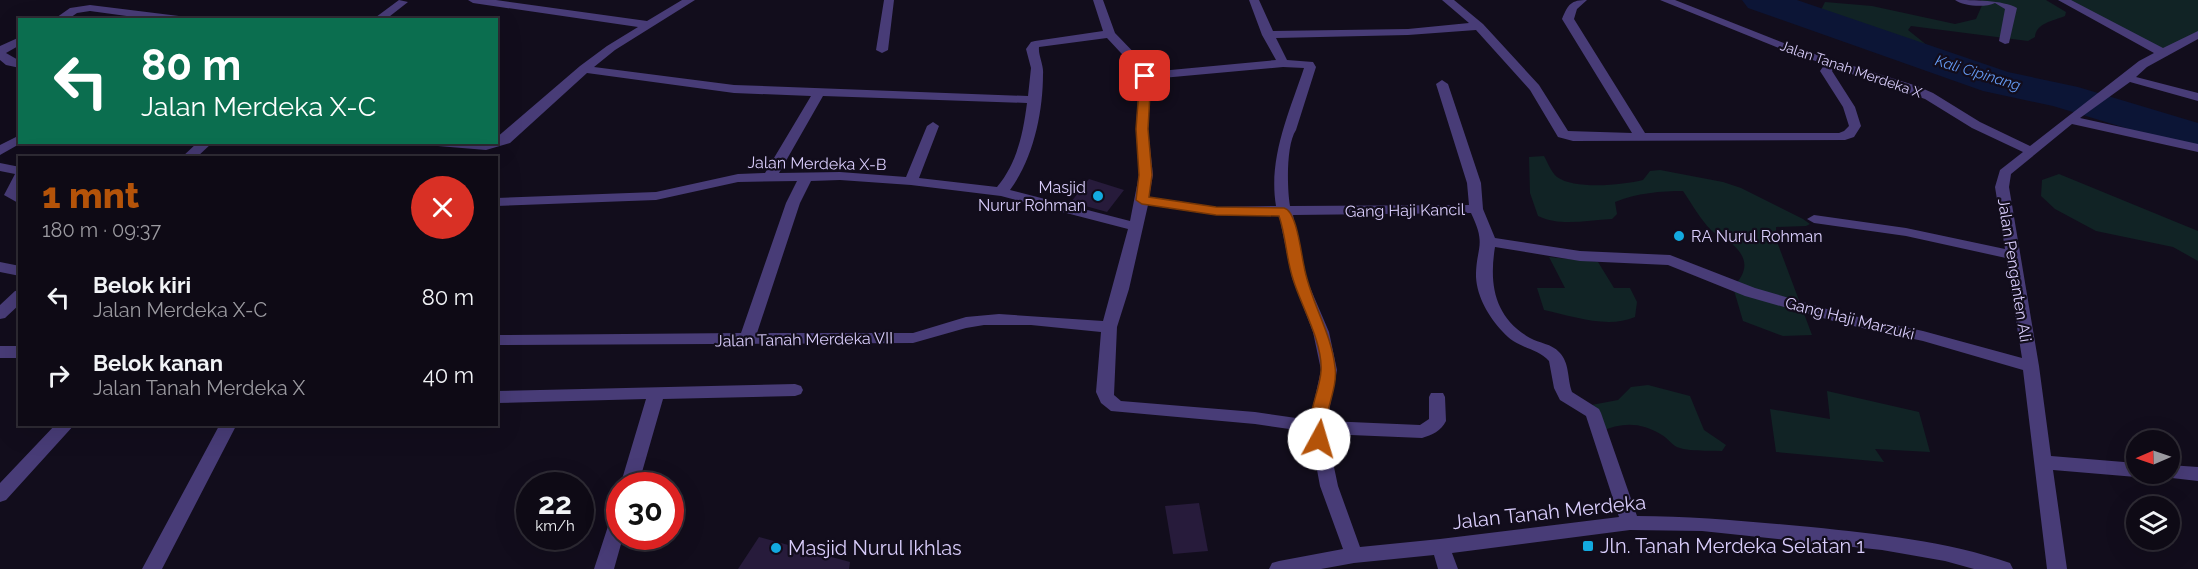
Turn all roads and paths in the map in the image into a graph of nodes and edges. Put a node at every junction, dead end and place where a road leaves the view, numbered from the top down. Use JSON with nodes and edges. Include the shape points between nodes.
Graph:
{"nodes":[{"id":1,"x":391,"y":0,"type":"edge"},
{"id":2,"x":473,"y":0,"type":"edge"},
{"id":3,"x":690,"y":0,"type":"edge"},
{"id":4,"x":889,"y":0,"type":"edge"},
{"id":5,"x":1098,"y":0,"type":"edge"},
{"id":6,"x":1254,"y":0,"type":"edge"},
{"id":7,"x":1448,"y":0,"type":"edge"},
{"id":8,"x":1582,"y":0,"type":"edge"},
{"id":9,"x":1665,"y":0,"type":"edge"},
{"id":10,"x":1960,"y":0,"type":"edge"},
{"id":11,"x":1993,"y":0,"type":"edge"},
{"id":12,"x":1998,"y":0,"type":"edge"},
{"id":13,"x":2063,"y":0,"type":"edge"},
{"id":14,"x":408,"y":1,"type":"edge"},
{"id":15,"x":61,"y":18,"type":"edge"},
{"id":16,"x":171,"y":18,"type":"edge"},
{"id":17,"x":380,"y":18,"type":"edge"},
{"id":18,"x":650,"y":25,"type":"junction"},
{"id":19,"x":1479,"y":26,"type":"junction"},
{"id":20,"x":1110,"y":34,"type":"junction"},
{"id":21,"x":1268,"y":34,"type":"junction"},
{"id":22,"x":2198,"y":34,"type":"edge"},
{"id":23,"x":18,"y":41,"type":"edge"},
{"id":24,"x":2004,"y":41,"type":"dead end"},
{"id":25,"x":882,"y":50,"type":"dead end"},
{"id":26,"x":0,"y":52,"type":"edge"},
{"id":27,"x":2163,"y":53,"type":"junction"},
{"id":28,"x":1283,"y":63,"type":"junction"},
{"id":29,"x":18,"y":64,"type":"edge"},
{"id":30,"x":1831,"y":64,"type":"junction"},
{"id":31,"x":584,"y":69,"type":"junction"},
{"id":32,"x":1145,"y":76,"type":"junction"},
{"id":33,"x":2128,"y":78,"type":"junction"},
{"id":34,"x":1442,"y":84,"type":"dead end"},
{"id":35,"x":820,"y":92,"type":"junction"},
{"id":36,"x":2198,"y":97,"type":"edge"},
{"id":37,"x":1034,"y":100,"type":"junction"},
{"id":38,"x":2076,"y":116,"type":"junction"},
{"id":39,"x":933,"y":126,"type":"dead end"},
{"id":40,"x":1640,"y":136,"type":"junction"},
{"id":41,"x":18,"y":140,"type":"edge"},
{"id":42,"x":498,"y":143,"type":"edge"},
{"id":43,"x":204,"y":144,"type":"edge"},
{"id":44,"x":458,"y":144,"type":"edge"},
{"id":45,"x":497,"y":144,"type":"joint"},
{"id":46,"x":2198,"y":148,"type":"edge"},
{"id":47,"x":0,"y":151,"type":"edge"},
{"id":48,"x":2031,"y":151,"type":"junction"},
{"id":49,"x":190,"y":156,"type":"edge"},
{"id":50,"x":489,"y":156,"type":"edge"},
{"id":51,"x":0,"y":168,"type":"edge"},
{"id":52,"x":18,"y":172,"type":"edge"},
{"id":53,"x":771,"y":177,"type":"junction"},
{"id":54,"x":806,"y":177,"type":"junction"},
{"id":55,"x":18,"y":178,"type":"edge"},
{"id":56,"x":911,"y":181,"type":"junction"},
{"id":57,"x":1001,"y":192,"type":"junction"},
{"id":58,"x":18,"y":200,"type":"edge"},
{"id":59,"x":1142,"y":200,"type":"junction"},
{"id":60,"x":498,"y":202,"type":"edge"},
{"id":61,"x":1476,"y":209,"type":"junction"},
{"id":62,"x":1284,"y":212,"type":"junction"},
{"id":63,"x":1814,"y":219,"type":"dead end"},
{"id":64,"x":1134,"y":226,"type":"junction"},
{"id":65,"x":1489,"y":242,"type":"junction"},
{"id":66,"x":2012,"y":255,"type":"junction"},
{"id":67,"x":0,"y":267,"type":"edge"},
{"id":68,"x":18,"y":271,"type":"edge"},
{"id":69,"x":18,"y":297,"type":"edge"},
{"id":70,"x":0,"y":314,"type":"edge"},
{"id":71,"x":1109,"y":327,"type":"junction"},
{"id":72,"x":498,"y":340,"type":"edge"},
{"id":73,"x":747,"y":340,"type":"junction"},
{"id":74,"x":0,"y":352,"type":"edge"},
{"id":75,"x":18,"y":352,"type":"edge"},
{"id":76,"x":2031,"y":366,"type":"junction"},
{"id":77,"x":795,"y":390,"type":"dead end"},
{"id":78,"x":656,"y":393,"type":"junction"},
{"id":79,"x":498,"y":397,"type":"edge"},
{"id":80,"x":1437,"y":397,"type":"dead end"},
{"id":81,"x":65,"y":426,"type":"edge"},
{"id":82,"x":227,"y":426,"type":"edge"},
{"id":83,"x":1317,"y":427,"type":"junction"},
{"id":84,"x":2043,"y":462,"type":"junction"},
{"id":85,"x":2126,"y":469,"type":"edge"},
{"id":86,"x":633,"y":472,"type":"edge"},
{"id":87,"x":2180,"y":473,"type":"edge"},
{"id":88,"x":2198,"y":474,"type":"edge"},
{"id":89,"x":0,"y":495,"type":"edge"},
{"id":90,"x":1630,"y":523,"type":"junction"},
{"id":91,"x":1440,"y":547,"type":"junction"},
{"id":92,"x":610,"y":550,"type":"edge"},
{"id":93,"x":1354,"y":555,"type":"junction"},
{"id":94,"x":1305,"y":567,"type":"edge"},
{"id":95,"x":152,"y":569,"type":"edge"},
{"id":96,"x":604,"y":569,"type":"edge"},
{"id":97,"x":1279,"y":569,"type":"edge"},
{"id":98,"x":1448,"y":569,"type":"edge"},
{"id":99,"x":2003,"y":569,"type":"edge"},
{"id":100,"x":2056,"y":569,"type":"edge"}],
"edges":[{"from":1,"to":14,"type":"street"},
{"from":2,"to":18,"type":"street"},
{"from":3,"to":18,"type":"street"},
{"from":4,"to":25,"type":"street"},
{"from":5,"to":20,"type":"street"},
{"from":6,"to":21,"type":"street"},
{"from":7,"to":19,"type":"street"},
{"from":8,"to":40,"type":"street","via":[[1572,7],[1569,19]]},
{"from":9,"to":30,"type":"street","name":"Jalan Tanah Merdeka X"},
{"from":10,"to":11,"type":"street"},
{"from":12,"to":24,"type":"street","via":[[2011,8]]},
{"from":13,"to":27,"type":"street"},
{"from":14,"to":17,"type":"street"},
{"from":15,"to":16,"type":"street","via":[[74,10],[90,8]]},
{"from":18,"to":31,"type":"street"},
{"from":19,"to":21,"type":"street","via":[[1408,32]]},
{"from":19,"to":40,"type":"street","via":[[1535,88],[1563,134]]},
{"from":20,"to":32,"type":"street"},
{"from":20,"to":37,"type":"street","via":[[1035,44],[1032,49],[1039,76]]},
{"from":21,"to":28,"type":"street"},
{"from":22,"to":27,"type":"street","name":"Jalan Penganten Ali"},
{"from":23,"to":26,"type":"street"},
{"from":26,"to":29,"type":"street"},
{"from":27,"to":33,"type":"street","name":"Jalan Penganten Ali"},
{"from":28,"to":32,"type":"street"},
{"from":28,"to":62,"type":"street","via":[[1309,65],[1286,136],[1282,167]]},
{"from":30,"to":40,"type":"street","via":[[1827,71],[1854,116],[1855,126],[1849,134],[1821,139]]},
{"from":30,"to":48,"type":"street","name":"Jalan Tanah Merdeka X","via":[[1913,89]]},
{"from":31,"to":35,"type":"street","via":[[734,88]]},
{"from":31,"to":42,"type":"street"},
{"from":32,"to":59,"type":"street","via":[[1142,129],[1146,175]]},
{"from":33,"to":36,"type":"street"},
{"from":33,"to":38,"type":"street","name":"Jalan Penganten Ali"},
{"from":34,"to":61,"type":"street","via":[[1474,183]]},
{"from":35,"to":37,"type":"street"},
{"from":35,"to":53,"type":"street"},
{"from":37,"to":57,"type":"street","via":[[1023,155]]},
{"from":38,"to":46,"type":"street"},
{"from":38,"to":48,"type":"street","name":"Jalan Penganten Ali"},
{"from":39,"to":56,"type":"street"},
{"from":41,"to":47,"type":"street"},
{"from":43,"to":49,"type":"street"},
{"from":44,"to":45,"type":"street"},
{"from":45,"to":50,"type":"street"},
{"from":48,"to":66,"type":"street","name":"Jalan Penganten Ali","via":[[2006,173],[2002,187]]},
{"from":51,"to":52,"type":"street"},
{"from":53,"to":54,"type":"street","name":"Jalan Merdeka X-B"},
{"from":53,"to":60,"type":"street","name":"Jalan Merdeka X-B","via":[[722,180],[656,196]]},
{"from":54,"to":56,"type":"street","name":"Jalan Merdeka X-B"},
{"from":54,"to":73,"type":"street","via":[[793,203]]},
{"from":55,"to":58,"type":"street","via":[[11,195]]},
{"from":56,"to":57,"type":"street","name":"Jalan Merdeka X-B"},
{"from":57,"to":64,"type":"street","name":"Jalan Merdeka X-B"},
{"from":59,"to":62,"type":"street","name":"Gang Haji Kancil","via":[[1216,211]]},
{"from":59,"to":64,"type":"street"},
{"from":61,"to":62,"type":"street","name":"Gang Haji Kancil"},
{"from":61,"to":65,"type":"street","name":"Gang Haji Kancil"},
{"from":62,"to":83,"type":"street","via":[[1299,278],[1321,333],[1329,370]]},
{"from":63,"to":66,"type":"street","via":[[1882,228]]},
{"from":64,"to":71,"type":"street"},
{"from":65,"to":76,"type":"street","name":"Gang Haji Marzuki","via":[[1580,256],[1670,260],[1760,295]]},
{"from":65,"to":90,"type":"street","via":[[1484,260],[1487,294],[1501,320],[1517,337],[1556,359],[1569,399],[1593,413]]},
{"from":66,"to":76,"type":"street","name":"Jalan Penganten Ali"},
{"from":67,"to":68,"type":"street"},
{"from":69,"to":70,"type":"street"},
{"from":71,"to":73,"type":"street","name":"Jalan Tanah Merdeka VII","via":[[984,320],[956,324],[913,338]]},
{"from":71,"to":83,"type":"street","via":[[1104,392],[1117,407]]},
{"from":72,"to":73,"type":"street","name":"Jalan Tanah Merdeka VII"},
{"from":74,"to":75,"type":"street"},
{"from":76,"to":84,"type":"street","name":"Jalan Penganten Ali"},
{"from":77,"to":78,"type":"street"},
{"from":78,"to":79,"type":"street"},
{"from":78,"to":86,"type":"street"},
{"from":80,"to":83,"type":"street","via":[[1438,421],[1422,432]]},
{"from":81,"to":89,"type":"street"},
{"from":82,"to":95,"type":"street"},
{"from":83,"to":93,"type":"street","via":[[1329,486]]},
{"from":84,"to":85,"type":"street"},
{"from":84,"to":100,"type":"street","name":"Jalan Penganten Ali"},
{"from":87,"to":88,"type":"street"},
{"from":90,"to":91,"type":"street","name":"Jalan Tanah Merdeka"},
{"from":90,"to":99,"type":"street","name":"Jalan Tanah Merdeka","via":[[1702,524],[1881,542],[1945,553]]},
{"from":91,"to":93,"type":"street","name":"Jalan Tanah Merdeka"},
{"from":91,"to":98,"type":"street"},
{"from":92,"to":96,"type":"street"},
{"from":93,"to":94,"type":"street","name":"Jalan Tanah Merdeka"},
{"from":94,"to":97,"type":"street","name":"Jalan Tanah Merdeka"}]}
